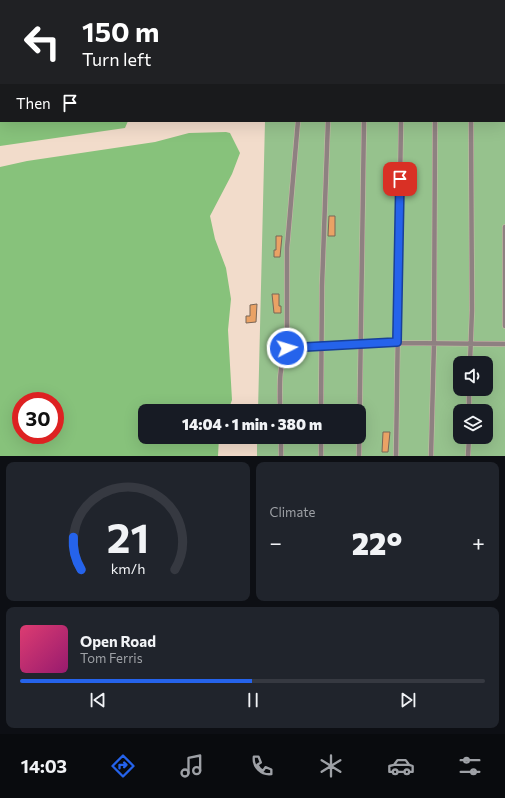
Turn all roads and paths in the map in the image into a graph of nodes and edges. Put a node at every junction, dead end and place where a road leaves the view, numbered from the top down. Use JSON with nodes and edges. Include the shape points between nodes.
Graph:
{"nodes":[{"id":1,"x":298,"y":122,"type":"edge"},
{"id":2,"x":328,"y":122,"type":"edge"},
{"id":3,"x":364,"y":122,"type":"edge"},
{"id":4,"x":401,"y":122,"type":"edge"},
{"id":5,"x":436,"y":122,"type":"edge"},
{"id":6,"x":472,"y":122,"type":"edge"},
{"id":7,"x":505,"y":227,"type":"edge"},
{"id":8,"x":505,"y":326,"type":"edge"},
{"id":9,"x":397,"y":342,"type":"junction"},
{"id":10,"x":434,"y":343,"type":"junction"},
{"id":11,"x":470,"y":343,"type":"junction"},
{"id":12,"x":361,"y":344,"type":"junction"},
{"id":13,"x":505,"y":344,"type":"edge"},
{"id":14,"x":322,"y":345,"type":"junction"},
{"id":15,"x":287,"y":348,"type":"junction"},
{"id":16,"x":470,"y":356,"type":"edge"},
{"id":17,"x":280,"y":404,"type":"edge"},
{"id":18,"x":321,"y":404,"type":"edge"},
{"id":19,"x":281,"y":444,"type":"edge"},
{"id":20,"x":321,"y":444,"type":"edge"},
{"id":21,"x":469,"y":444,"type":"edge"},
{"id":22,"x":281,"y":456,"type":"edge"},
{"id":23,"x":321,"y":456,"type":"edge"},
{"id":24,"x":359,"y":456,"type":"edge"},
{"id":25,"x":396,"y":456,"type":"edge"},
{"id":26,"x":431,"y":456,"type":"edge"},
{"id":27,"x":468,"y":456,"type":"edge"}],
"edges":[{"from":1,"to":15,"type":"street","via":[[287,248]]},
{"from":2,"to":14,"type":"street"},
{"from":3,"to":12,"type":"street"},
{"from":4,"to":9,"type":"street"},
{"from":5,"to":10,"type":"street"},
{"from":6,"to":11,"type":"street"},
{"from":7,"to":8,"type":"street"},
{"from":9,"to":10,"type":"street"},
{"from":9,"to":12,"type":"street"},
{"from":9,"to":25,"type":"street"},
{"from":10,"to":11,"type":"street"},
{"from":10,"to":26,"type":"street"},
{"from":11,"to":13,"type":"street"},
{"from":11,"to":16,"type":"street"},
{"from":12,"to":14,"type":"street"},
{"from":12,"to":24,"type":"street"},
{"from":14,"to":15,"type":"street"},
{"from":14,"to":18,"type":"street"},
{"from":15,"to":17,"type":"street","via":[[281,360]]},
{"from":19,"to":22,"type":"street"},
{"from":20,"to":23,"type":"street"},
{"from":21,"to":27,"type":"street"}]}
